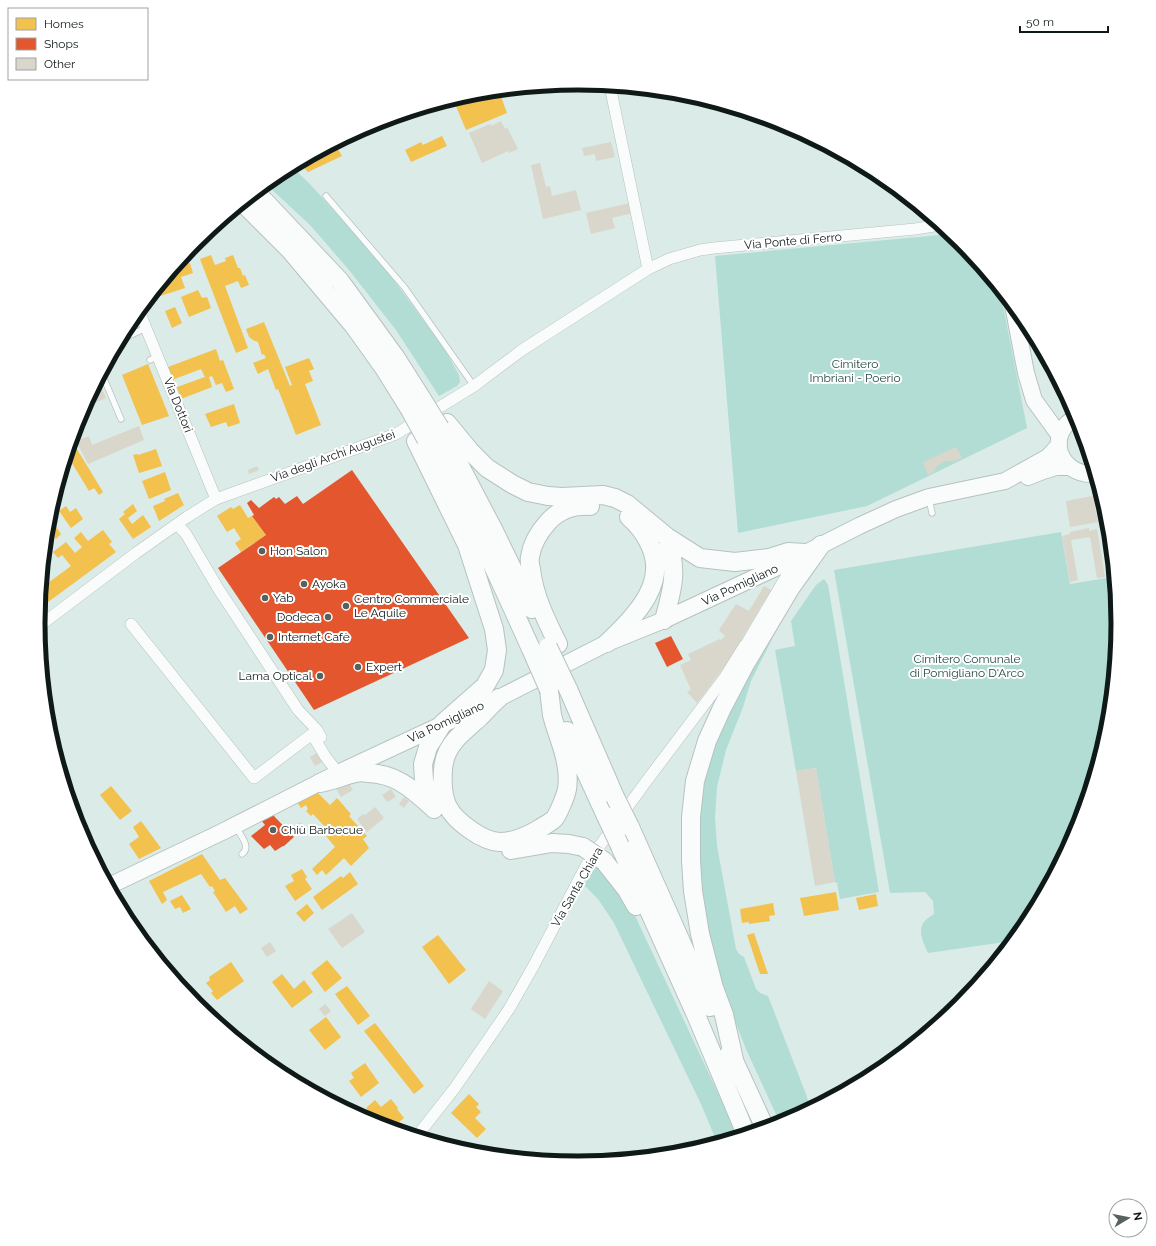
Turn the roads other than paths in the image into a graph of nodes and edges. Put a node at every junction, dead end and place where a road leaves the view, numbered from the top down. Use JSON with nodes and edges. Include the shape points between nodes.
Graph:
{"nodes":[{"id":1,"x":611,"y":91,"type":"edge"},
{"id":2,"x":260,"y":196,"type":"edge"},
{"id":3,"x":326,"y":196,"type":"dead end"},
{"id":4,"x":246,"y":206,"type":"edge"},
{"id":5,"x":933,"y":226,"type":"edge"},
{"id":6,"x":648,"y":269,"type":"junction"},
{"id":7,"x":142,"y":318,"type":"edge"},
{"id":8,"x":1016,"y":320,"type":"edge"},
{"id":9,"x":146,"y":328,"type":"junction"},
{"id":10,"x":129,"y":336,"type":"edge"},
{"id":11,"x":104,"y":379,"type":"edge"},
{"id":12,"x":474,"y":386,"type":"junction"},
{"id":13,"x":1030,"y":388,"type":"junction"},
{"id":14,"x":415,"y":404,"type":"junction"},
{"id":15,"x":1069,"y":416,"type":"edge"},
{"id":16,"x":121,"y":419,"type":"dead end"},
{"id":17,"x":1071,"y":421,"type":"edge"},
{"id":18,"x":432,"y":433,"type":"junction"},
{"id":19,"x":1060,"y":440,"type":"junction"},
{"id":20,"x":1069,"y":467,"type":"junction"},
{"id":21,"x":1090,"y":476,"type":"edge"},
{"id":22,"x":1005,"y":481,"type":"junction"},
{"id":23,"x":929,"y":497,"type":"junction"},
{"id":24,"x":216,"y":499,"type":"junction"},
{"id":25,"x":932,"y":513,"type":"dead end"},
{"id":26,"x":177,"y":524,"type":"junction"},
{"id":27,"x":667,"y":537,"type":"junction"},
{"id":28,"x":822,"y":545,"type":"junction"},
{"id":29,"x":805,"y":553,"type":"junction"},
{"id":30,"x":786,"y":563,"type":"junction"},
{"id":31,"x":204,"y":573,"type":"dead end"},
{"id":32,"x":664,"y":620,"type":"junction"},
{"id":33,"x":45,"y":622,"type":"edge"},
{"id":34,"x":131,"y":624,"type":"dead end"},
{"id":35,"x":765,"y":631,"type":"junction"},
{"id":36,"x":607,"y":643,"type":"junction"},
{"id":37,"x":745,"y":645,"type":"junction"},
{"id":38,"x":546,"y":647,"type":"junction"},
{"id":39,"x":549,"y":690,"type":"junction"},
{"id":40,"x":499,"y":698,"type":"junction"},
{"id":41,"x":443,"y":723,"type":"junction"},
{"id":42,"x":338,"y":773,"type":"junction"},
{"id":43,"x":320,"y":783,"type":"junction"},
{"id":44,"x":434,"y":809,"type":"junction"},
{"id":45,"x":235,"y":826,"type":"junction"},
{"id":46,"x":242,"y":854,"type":"dead end"},
{"id":47,"x":113,"y":884,"type":"edge"},
{"id":48,"x":696,"y":1015,"type":"junction"},
{"id":49,"x":735,"y":1064,"type":"junction"},
{"id":50,"x":763,"y":1123,"type":"edge"},
{"id":51,"x":744,"y":1129,"type":"edge"},
{"id":52,"x":420,"y":1132,"type":"edge"}],
"edges":[{"from":1,"to":6,"type":"street"},
{"from":2,"to":14,"type":"highway","via":[[350,293],[396,358]]},
{"from":3,"to":12,"type":"lane","via":[[405,288]]},
{"from":4,"to":14,"type":"highway","via":[[290,250]]},
{"from":5,"to":6,"type":"street","name":"Via Ponte di Ferro","via":[[700,250],[669,259]]},
{"from":6,"to":12,"type":"street","name":"Via degli Archi Augustei","via":[[522,350]]},
{"from":7,"to":9,"type":"street","name":"Via Dottori"},
{"from":8,"to":13,"type":"main road"},
{"from":9,"to":10,"type":"lane"},
{"from":9,"to":24,"type":"street","name":"Via Dottori","via":[[154,358]]},
{"from":11,"to":16,"type":"lane"},
{"from":12,"to":24,"type":"street","name":"Via degli Archi Augustei","via":[[396,434]]},
{"from":13,"to":15,"type":"main road","via":[[1050,410]]},
{"from":13,"to":19,"type":"main road","via":[[1034,400]]},
{"from":14,"to":18,"type":"highway","bridge":true},
{"from":14,"to":18,"type":"highway"},
{"from":17,"to":19,"type":"main road","via":[[1063,429]]},
{"from":18,"to":27,"type":"highway","via":[[470,451],[487,468],[528,492],[562,497],[603,495],[615,498],[627,504]]},
{"from":18,"to":38,"type":"highway","via":[[493,529]]},
{"from":18,"to":41,"type":"highway","via":[[494,629],[497,650],[494,670],[485,686]]},
{"from":19,"to":20,"type":"main road","via":[[1060,453]]},
{"from":19,"to":22,"type":"main road","via":[[1048,457]]},
{"from":20,"to":21,"type":"main road"},
{"from":20,"to":22,"type":"main road","name":"Via Pomigliano","via":[[1056,467],[1031,476]]},
{"from":22,"to":23,"type":"main road","name":"Via Pomigliano"},
{"from":23,"to":25,"type":"lane"},
{"from":23,"to":28,"type":"main road","name":"Via Pomigliano","via":[[896,509]]},
{"from":24,"to":26,"type":"street","name":"Via degli Archi Augustei"},
{"from":26,"to":31,"type":"street","via":[[181,538]]},
{"from":26,"to":33,"type":"street","name":"Via degli Archi Augustei"},
{"from":26,"to":42,"type":"street","via":[[186,534],[219,590],[298,710],[317,730],[332,755]]},
{"from":27,"to":29,"type":"highway","via":[[700,558],[735,562],[769,558],[788,552]]},
{"from":27,"to":32,"type":"highway","via":[[674,570],[673,586]]},
{"from":28,"to":29,"type":"main road","name":"Via Pomigliano"},
{"from":28,"to":35,"type":"highway","via":[[791,587]]},
{"from":29,"to":30,"type":"main road","name":"Via Pomigliano"},
{"from":30,"to":32,"type":"main road","name":"Via Pomigliano"},
{"from":30,"to":37,"type":"street","via":[[788,569],[784,580]]},
{"from":32,"to":36,"type":"main road","name":"Via Pomigliano"},
{"from":34,"to":42,"type":"street","via":[[254,778],[312,734]]},
{"from":35,"to":37,"type":"street","name":"Via Santa Chiara"},
{"from":35,"to":49,"type":"highway","via":[[736,680],[707,741],[695,781],[691,817],[693,891],[700,934],[724,1015]]},
{"from":36,"to":38,"type":"highway","via":[[635,615],[653,585],[655,554],[640,527],[619,510],[577,506],[554,516],[540,531],[529,558],[535,593],[544,616]]},
{"from":36,"to":40,"type":"main road","name":"Via Pomigliano"},
{"from":37,"to":52,"type":"street","name":"Via Santa Chiara","via":[[725,677],[588,862],[509,1009],[454,1089]]},
{"from":38,"to":39,"type":"highway","bridge":true},
{"from":38,"to":49,"type":"highway","bridge":true,"via":[[596,733],[605,773]]},
{"from":39,"to":40,"type":"highway","via":[[552,714],[564,753],[567,789],[554,819],[528,835],[513,841],[497,842],[483,838],[467,827],[448,806],[443,789],[443,766],[447,753],[457,739]]},
{"from":39,"to":48,"type":"highway","bridge":true},
{"from":40,"to":41,"type":"main road","name":"Via Pomigliano"},
{"from":41,"to":42,"type":"main road","name":"Via Pomigliano"},
{"from":41,"to":44,"type":"highway","via":[[428,747],[423,764],[424,782]]},
{"from":42,"to":43,"type":"main road","name":"Via Pomigliano"},
{"from":43,"to":44,"type":"highway","via":[[331,782],[357,772],[388,775],[404,783]]},
{"from":43,"to":45,"type":"main road","name":"Via Pomigliano"},
{"from":44,"to":48,"type":"highway","bridge":true,"via":[[458,833],[472,842],[503,852],[552,843],[569,844],[583,847],[604,861],[627,890],[673,983]]},
{"from":45,"to":46,"type":"lane","via":[[246,844],[245,852]]},
{"from":45,"to":47,"type":"main road","name":"Via Pomigliano"},
{"from":48,"to":51,"type":"highway"},
{"from":49,"to":50,"type":"highway"}]}
